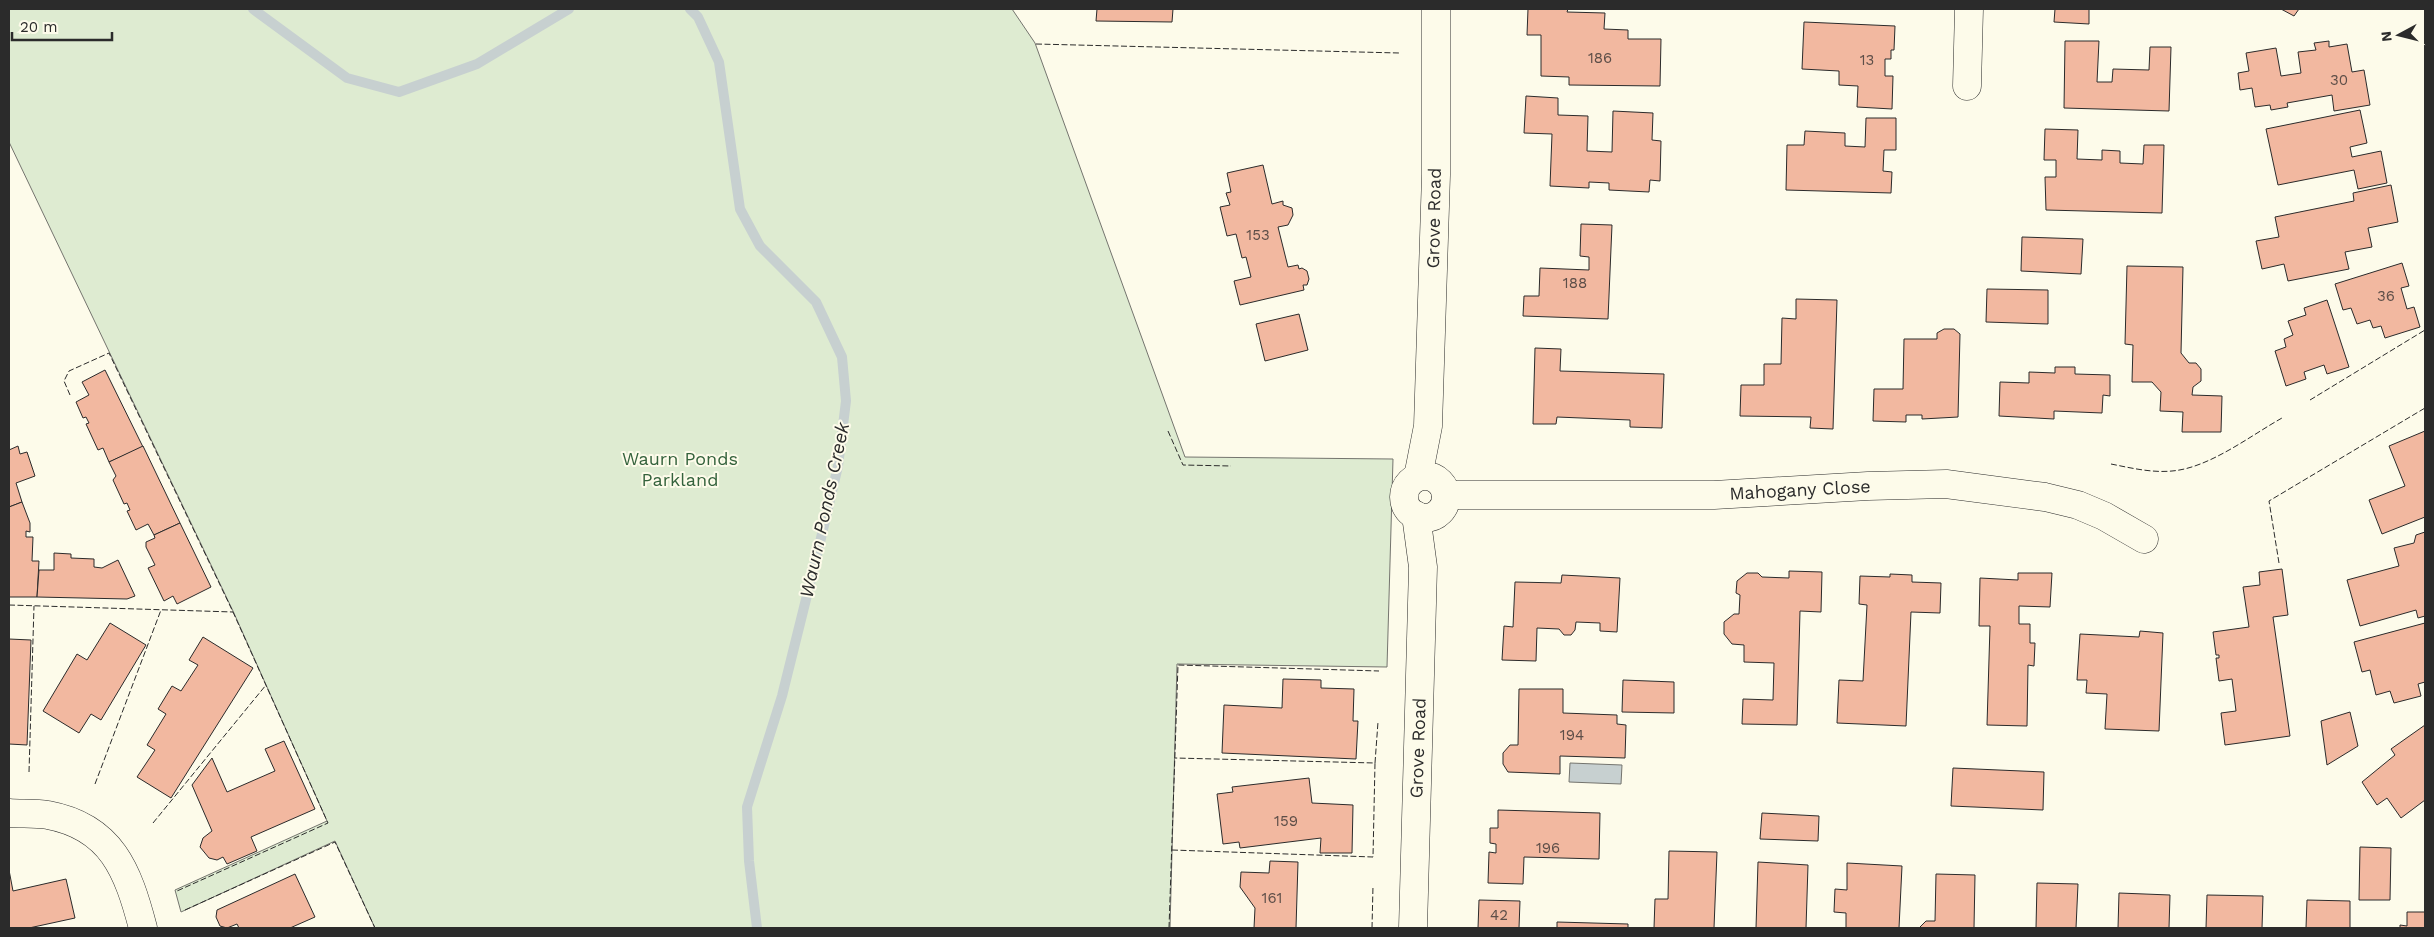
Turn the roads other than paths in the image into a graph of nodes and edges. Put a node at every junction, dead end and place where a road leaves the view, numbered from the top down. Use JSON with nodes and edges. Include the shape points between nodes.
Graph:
{"nodes":[{"id":1,"x":1436,"y":9,"type":"edge"},
{"id":2,"x":1969,"y":9,"type":"edge"},
{"id":3,"x":1967,"y":86,"type":"dead end"},
{"id":4,"x":1430,"y":497,"type":"junction"},
{"id":5,"x":2144,"y":539,"type":"dead end"},
{"id":6,"x":9,"y":813,"type":"edge"},
{"id":7,"x":143,"y":928,"type":"edge"},
{"id":8,"x":1413,"y":928,"type":"edge"}],
"edges":[{"from":1,"to":4,"type":"street","name":"Grove Road","via":[[1436,175],[1428,426]]},
{"from":2,"to":3,"type":"street"},
{"from":4,"to":5,"type":"street","name":"Mahogany Close","via":[[1714,495],[1946,484],[2045,497],[2078,505]]},
{"from":4,"to":8,"type":"street","name":"Grove Road","via":[[1423,567]]},
{"from":6,"to":7,"type":"street","via":[[47,815],[81,825],[105,842],[122,866]]}]}
